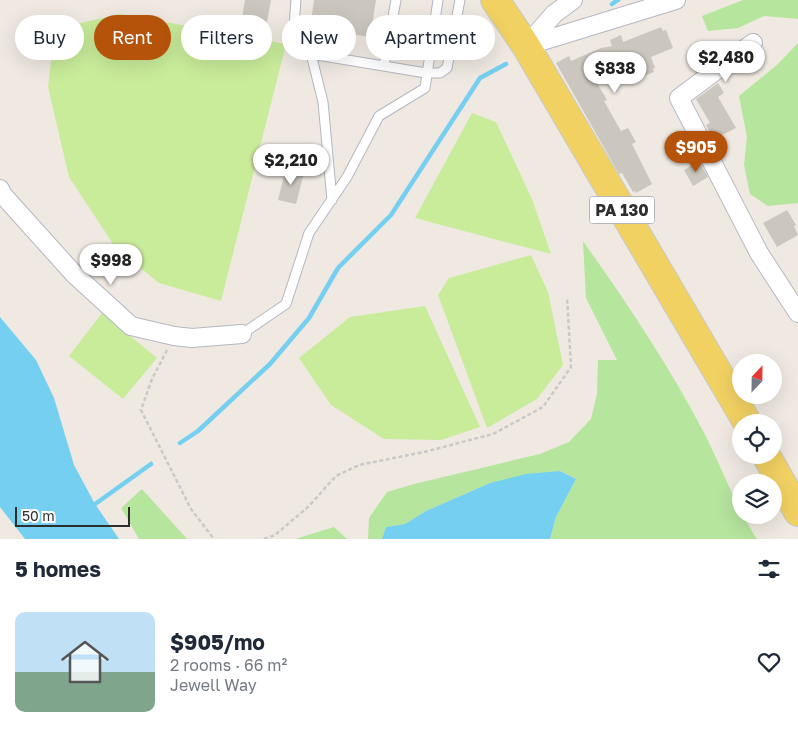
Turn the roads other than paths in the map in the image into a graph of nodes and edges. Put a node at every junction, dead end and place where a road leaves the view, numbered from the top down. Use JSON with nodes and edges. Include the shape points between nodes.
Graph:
{"nodes":[{"id":1,"x":296,"y":0,"type":"edge"},
{"id":2,"x":396,"y":0,"type":"edge"},
{"id":3,"x":438,"y":0,"type":"edge"},
{"id":4,"x":460,"y":0,"type":"edge"},
{"id":5,"x":495,"y":0,"type":"edge"},
{"id":6,"x":573,"y":0,"type":"edge"},
{"id":7,"x":676,"y":0,"type":"edge"},
{"id":8,"x":295,"y":15,"type":"edge"},
{"id":9,"x":753,"y":43,"type":"dead end"},
{"id":10,"x":526,"y":46,"type":"junction"},
{"id":11,"x":312,"y":60,"type":"edge"},
{"id":12,"x":348,"y":60,"type":"edge"},
{"id":13,"x":384,"y":66,"type":"junction"},
{"id":14,"x":426,"y":73,"type":"junction"},
{"id":15,"x":0,"y":189,"type":"edge"},
{"id":16,"x":332,"y":200,"type":"junction"},
{"id":17,"x":798,"y":313,"type":"edge"},
{"id":18,"x":242,"y":334,"type":"joint"},
{"id":19,"x":742,"y":414,"type":"edge"},
{"id":20,"x":771,"y":464,"type":"edge"},
{"id":21,"x":798,"y":512,"type":"edge"}],
"edges":[{"from":1,"to":8,"type":"lane"},
{"from":2,"to":13,"type":"lane"},
{"from":3,"to":14,"type":"lane"},
{"from":4,"to":14,"type":"lane","via":[[448,68],[440,73]]},
{"from":5,"to":10,"type":"main road","number":"PA 130"},
{"from":6,"to":10,"type":"street","via":[[554,14]]},
{"from":7,"to":10,"type":"street"},
{"from":9,"to":17,"type":"street","via":[[679,98],[759,253]]},
{"from":10,"to":19,"type":"main road","number":"PA 130"},
{"from":11,"to":16,"type":"lane","via":[[323,102]]},
{"from":12,"to":13,"type":"lane"},
{"from":13,"to":14,"type":"lane"},
{"from":14,"to":16,"type":"lane","via":[[425,88],[379,116]]},
{"from":15,"to":18,"type":"street","via":[[74,274],[131,326],[192,338]]},
{"from":16,"to":18,"type":"lane","via":[[309,233],[286,304]]},
{"from":20,"to":21,"type":"main road"}]}
